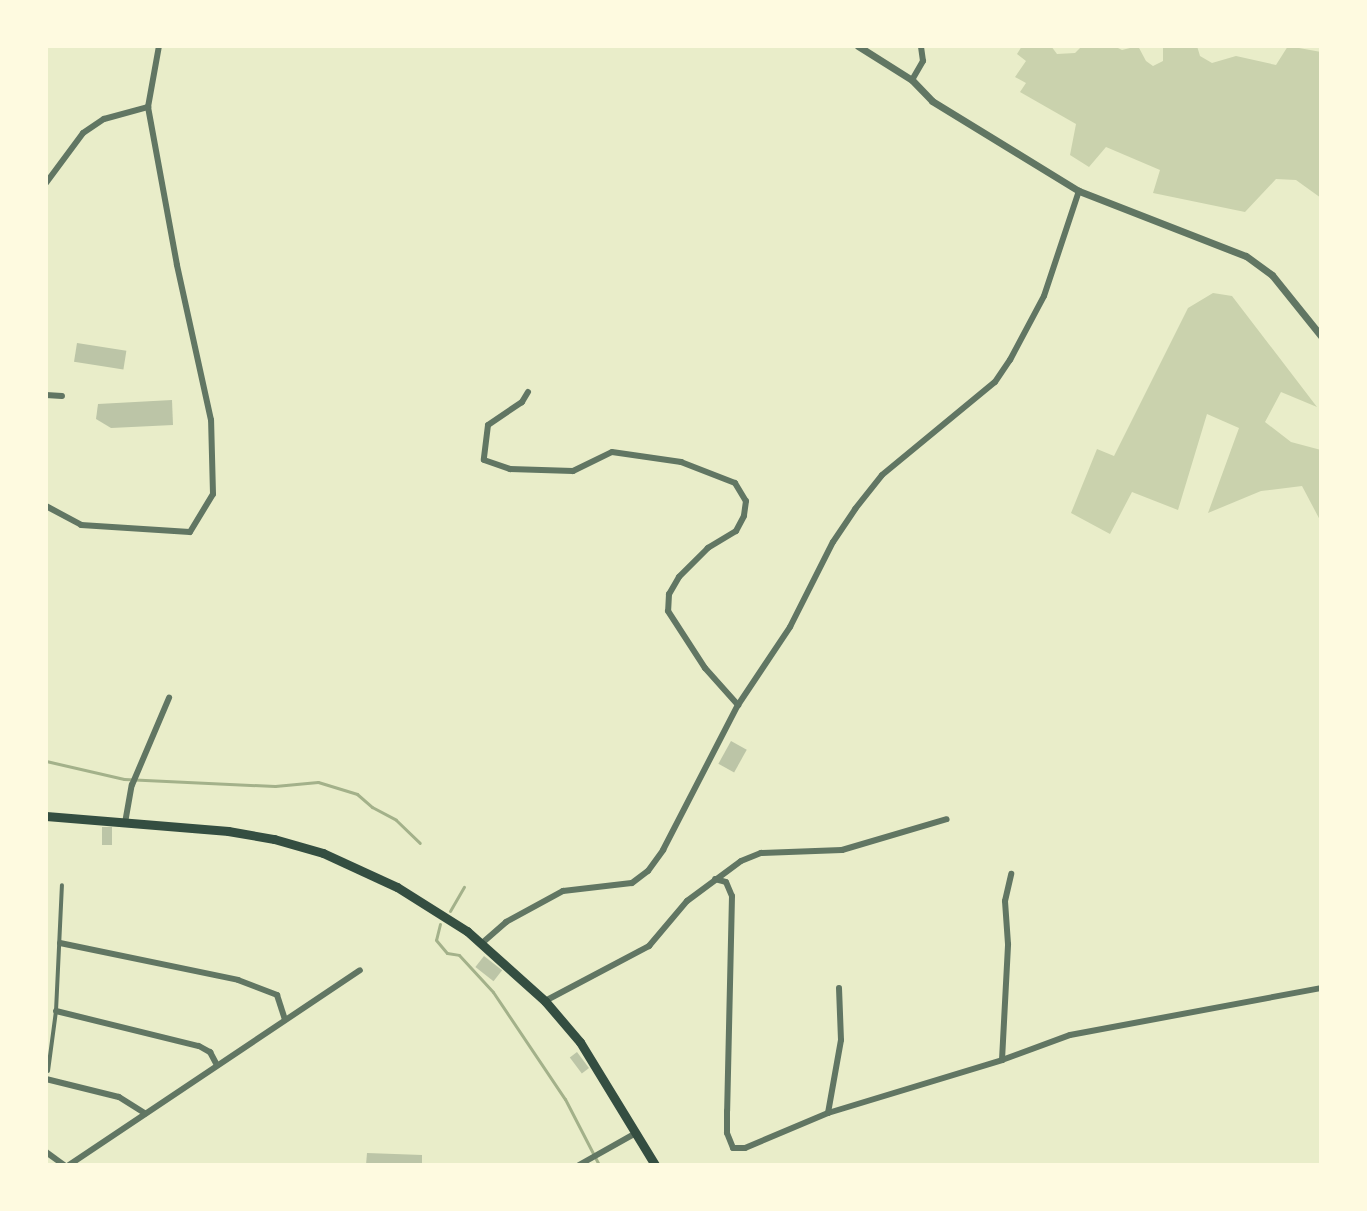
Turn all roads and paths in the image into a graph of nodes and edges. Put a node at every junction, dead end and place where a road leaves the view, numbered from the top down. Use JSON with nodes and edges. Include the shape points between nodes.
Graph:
{"nodes":[{"id":1,"x":159,"y":46,"type":"edge"},
{"id":2,"x":858,"y":46,"type":"edge"},
{"id":3,"x":921,"y":46,"type":"edge"},
{"id":4,"x":912,"y":80,"type":"junction"},
{"id":5,"x":148,"y":107,"type":"junction"},
{"id":6,"x":46,"y":183,"type":"edge"},
{"id":7,"x":1079,"y":191,"type":"junction"},
{"id":8,"x":1321,"y":336,"type":"edge"},
{"id":9,"x":528,"y":392,"type":"dead end"},
{"id":10,"x":46,"y":395,"type":"edge"},
{"id":11,"x":62,"y":396,"type":"dead end"},
{"id":12,"x":46,"y":506,"type":"edge"},
{"id":13,"x":169,"y":698,"type":"dead end"},
{"id":14,"x":738,"y":705,"type":"junction"},
{"id":15,"x":46,"y":816,"type":"edge"},
{"id":16,"x":947,"y":819,"type":"dead end"},
{"id":17,"x":125,"y":823,"type":"junction"},
{"id":18,"x":1011,"y":874,"type":"dead end"},
{"id":19,"x":715,"y":879,"type":"junction"},
{"id":20,"x":62,"y":885,"type":"dead end"},
{"id":21,"x":60,"y":943,"type":"junction"},
{"id":22,"x":481,"y":944,"type":"junction"},
{"id":23,"x":360,"y":970,"type":"dead end"},
{"id":24,"x":839,"y":988,"type":"dead end"},
{"id":25,"x":1321,"y":988,"type":"edge"},
{"id":26,"x":545,"y":1001,"type":"junction"},
{"id":27,"x":56,"y":1011,"type":"junction"},
{"id":28,"x":285,"y":1020,"type":"junction"},
{"id":29,"x":1002,"y":1060,"type":"junction"},
{"id":30,"x":217,"y":1065,"type":"junction"},
{"id":31,"x":48,"y":1071,"type":"edge"},
{"id":32,"x":46,"y":1079,"type":"edge"},
{"id":33,"x":145,"y":1113,"type":"junction"},
{"id":34,"x":828,"y":1113,"type":"junction"},
{"id":35,"x":636,"y":1133,"type":"junction"},
{"id":36,"x":46,"y":1152,"type":"edge"},
{"id":37,"x":67,"y":1165,"type":"edge"},
{"id":38,"x":579,"y":1165,"type":"edge"},
{"id":39,"x":655,"y":1165,"type":"edge"}],
"edges":[{"from":1,"to":5,"type":"street"},
{"from":2,"to":4,"type":"street"},
{"from":3,"to":4,"type":"street","via":[[923,61]]},
{"from":4,"to":7,"type":"street","via":[[932,101]]},
{"from":5,"to":6,"type":"street","via":[[104,119],[83,133]]},
{"from":5,"to":12,"type":"street","via":[[211,420],[213,494],[190,532],[81,525]]},
{"from":7,"to":8,"type":"street","via":[[1246,256],[1272,275]]},
{"from":7,"to":14,"type":"street","via":[[1044,296],[1010,360],[995,382],[882,475],[855,509],[790,627]]},
{"from":9,"to":14,"type":"street","via":[[488,425],[484,460],[510,469],[573,471],[612,452],[681,462],[735,483],[746,501],[744,516],[736,531],[708,548],[679,577],[669,594],[668,611]]},
{"from":10,"to":11,"type":"street"},
{"from":13,"to":17,"type":"street","via":[[135,776]]},
{"from":14,"to":22,"type":"street","via":[[648,871],[632,883],[563,891],[506,922]]},
{"from":15,"to":17,"type":"main road"},
{"from":16,"to":19,"type":"street","via":[[842,850],[761,853]]},
{"from":17,"to":22,"type":"main road","via":[[228,831],[323,853],[397,887]]},
{"from":18,"to":29,"type":"street","via":[[1005,901]]},
{"from":19,"to":26,"type":"street","via":[[687,901],[649,946]]},
{"from":19,"to":34,"type":"street","via":[[726,882],[732,896],[727,1133],[733,1148],[745,1148]]},
{"from":20,"to":21,"type":"street"},
{"from":21,"to":27,"type":"street"},
{"from":21,"to":28,"type":"street","via":[[238,980],[277,995]]},
{"from":22,"to":26,"type":"main road"},
{"from":23,"to":28,"type":"street"},
{"from":24,"to":34,"type":"street","via":[[841,1040]]},
{"from":25,"to":29,"type":"street","via":[[1070,1035]]},
{"from":26,"to":35,"type":"main road","via":[[580,1042]]},
{"from":27,"to":30,"type":"street","via":[[199,1046]]},
{"from":27,"to":31,"type":"street"},
{"from":28,"to":30,"type":"street"},
{"from":29,"to":34,"type":"street"},
{"from":30,"to":33,"type":"street"},
{"from":32,"to":33,"type":"street","via":[[119,1097]]},
{"from":33,"to":37,"type":"street"},
{"from":35,"to":38,"type":"street"},
{"from":35,"to":39,"type":"main road"},
{"from":36,"to":37,"type":"street"}]}
